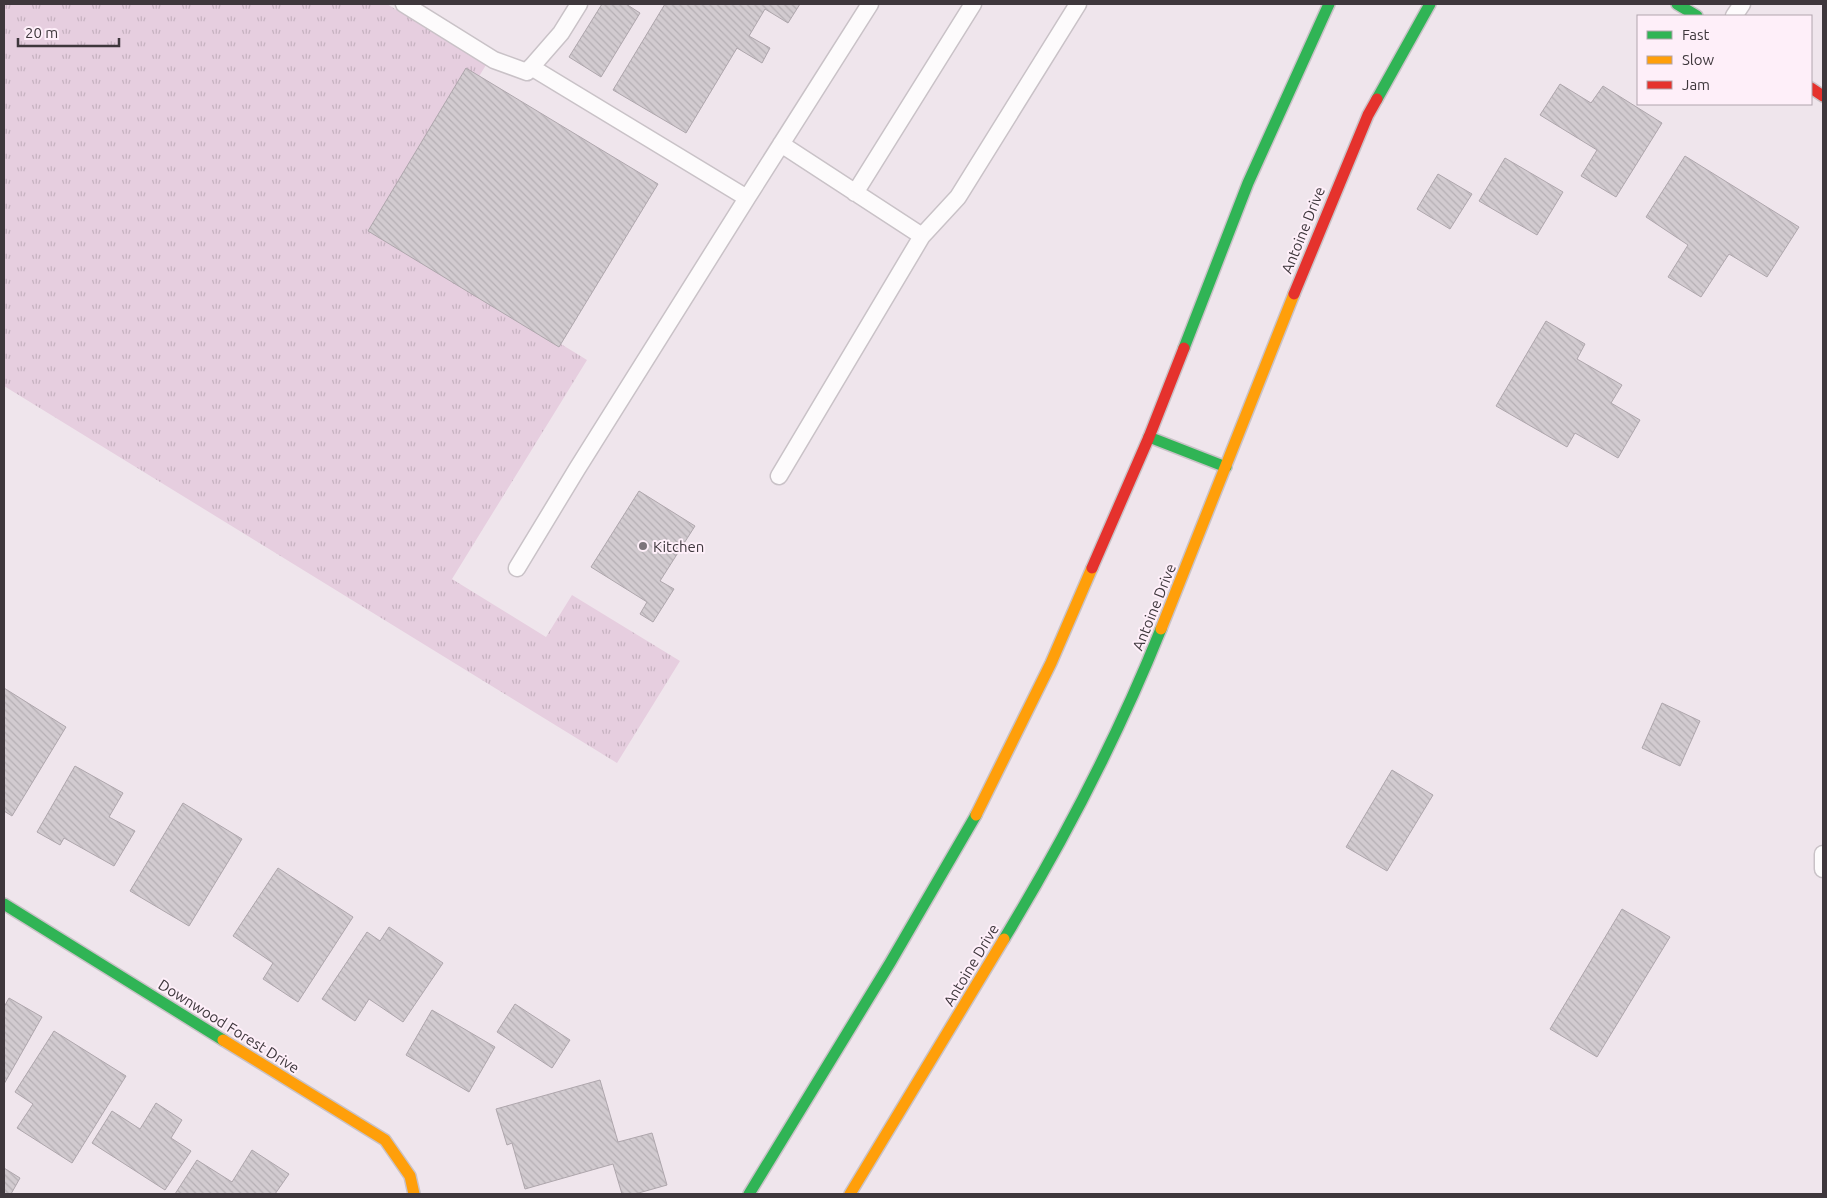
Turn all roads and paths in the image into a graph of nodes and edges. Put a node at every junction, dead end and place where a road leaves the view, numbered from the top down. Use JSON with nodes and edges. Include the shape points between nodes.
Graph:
{"nodes":[{"id":1,"x":404,"y":4,"type":"edge"},
{"id":2,"x":579,"y":4,"type":"edge"},
{"id":3,"x":870,"y":4,"type":"edge"},
{"id":4,"x":973,"y":4,"type":"edge"},
{"id":5,"x":1078,"y":4,"type":"edge"},
{"id":6,"x":1329,"y":4,"type":"edge"},
{"id":7,"x":1430,"y":4,"type":"edge"},
{"id":8,"x":1677,"y":4,"type":"edge"},
{"id":9,"x":1742,"y":4,"type":"edge"},
{"id":10,"x":1695,"y":15,"type":"edge"},
{"id":11,"x":1735,"y":15,"type":"edge"},
{"id":12,"x":531,"y":67,"type":"junction"},
{"id":13,"x":1812,"y":89,"type":"edge"},
{"id":14,"x":1823,"y":96,"type":"edge"},
{"id":15,"x":781,"y":144,"type":"junction"},
{"id":16,"x":856,"y":192,"type":"junction"},
{"id":17,"x":747,"y":198,"type":"junction"},
{"id":18,"x":922,"y":236,"type":"junction"},
{"id":19,"x":1149,"y":437,"type":"junction"},
{"id":20,"x":1226,"y":467,"type":"junction"},
{"id":21,"x":779,"y":476,"type":"dead end"},
{"id":22,"x":517,"y":568,"type":"dead end"},
{"id":23,"x":1823,"y":854,"type":"edge"},
{"id":24,"x":1823,"y":869,"type":"edge"},
{"id":25,"x":4,"y":904,"type":"edge"},
{"id":26,"x":414,"y":1194,"type":"edge"},
{"id":27,"x":749,"y":1194,"type":"edge"},
{"id":28,"x":850,"y":1194,"type":"edge"}],
"edges":[{"from":1,"to":12,"type":"lane","via":[[494,60],[527,72]]},
{"from":2,"to":12,"type":"lane","via":[[561,33]]},
{"from":3,"to":15,"type":"lane"},
{"from":4,"to":16,"type":"lane"},
{"from":5,"to":18,"type":"lane","via":[[958,197]]},
{"from":6,"to":19,"type":"main road","via":[[1248,183]]},
{"from":7,"to":20,"type":"main road","name":"Antoine Drive","via":[[1368,115]]},
{"from":8,"to":10,"type":"main road"},
{"from":9,"to":11,"type":"lane"},
{"from":12,"to":17,"type":"lane"},
{"from":13,"to":14,"type":"main road"},
{"from":15,"to":16,"type":"lane"},
{"from":15,"to":17,"type":"lane"},
{"from":16,"to":18,"type":"lane"},
{"from":17,"to":22,"type":"lane"},
{"from":18,"to":21,"type":"lane"},
{"from":19,"to":20,"type":"main road"},
{"from":19,"to":27,"type":"main road","via":[[1051,663],[975,818]]},
{"from":20,"to":28,"type":"main road","name":"Antoine Drive","via":[[1145,669],[1089,787],[1036,887]]},
{"from":23,"to":24,"type":"lane"},
{"from":25,"to":26,"type":"main road","name":"Downwood Forest Drive","via":[[386,1140],[410,1176]]}]}
